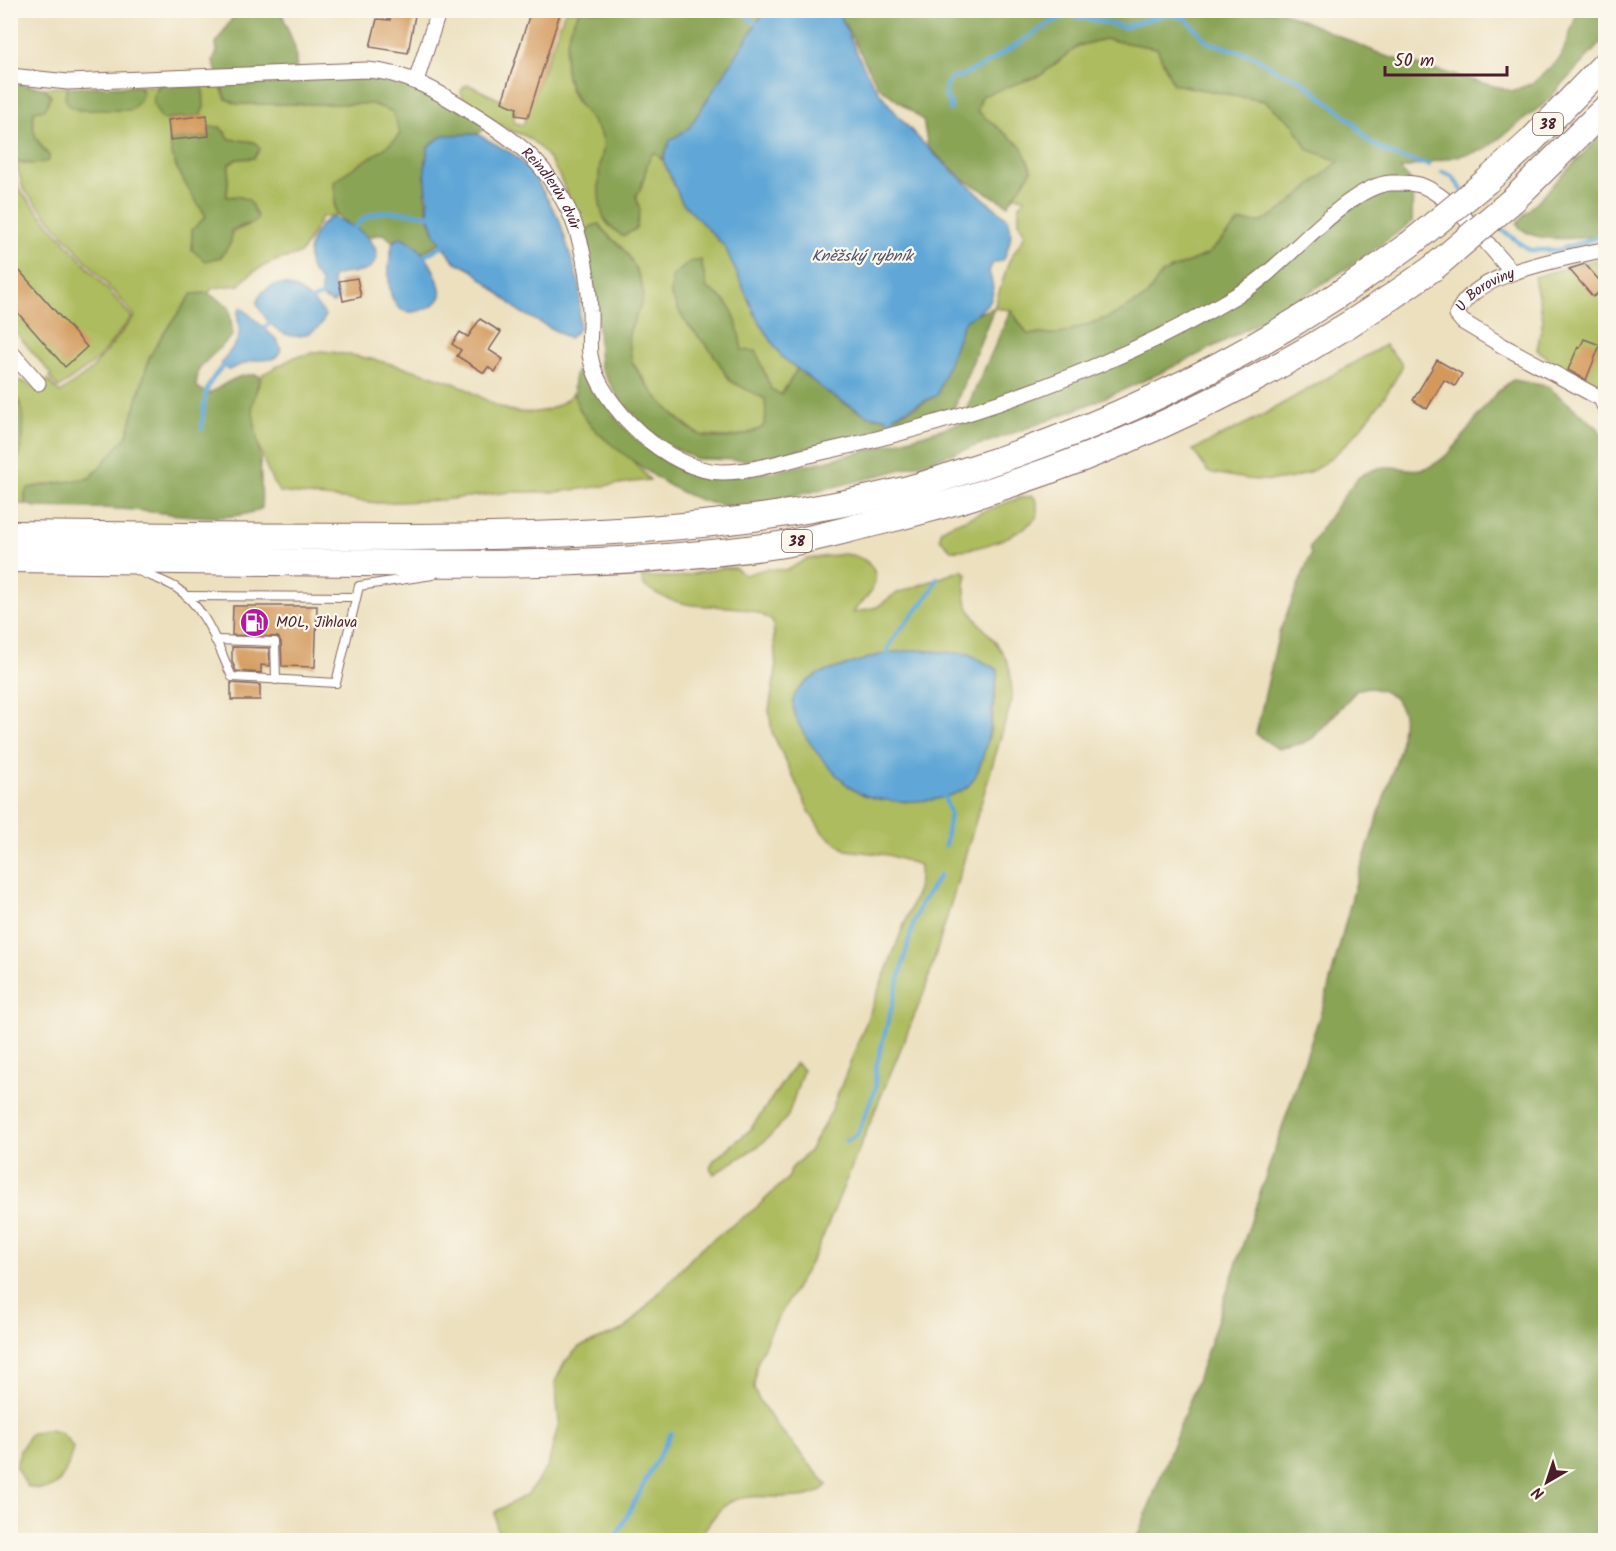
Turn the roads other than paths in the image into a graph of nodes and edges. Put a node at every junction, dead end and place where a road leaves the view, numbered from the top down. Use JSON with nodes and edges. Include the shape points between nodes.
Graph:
{"nodes":[{"id":1,"x":439,"y":10,"type":"edge"},
{"id":2,"x":1605,"y":63,"type":"edge"},
{"id":3,"x":10,"y":76,"type":"edge"},
{"id":4,"x":416,"y":81,"type":"junction"},
{"id":5,"x":1605,"y":108,"type":"edge"},
{"id":6,"x":1605,"y":249,"type":"edge"},
{"id":7,"x":1511,"y":271,"type":"junction"},
{"id":8,"x":10,"y":351,"type":"edge"},
{"id":9,"x":16,"y":368,"type":"edge"},
{"id":10,"x":38,"y":383,"type":"dead end"},
{"id":11,"x":1601,"y":398,"type":"edge"},
{"id":12,"x":1605,"y":418,"type":"edge"},
{"id":13,"x":10,"y":534,"type":"edge"},
{"id":14,"x":10,"y":559,"type":"edge"},
{"id":15,"x":106,"y":561,"type":"junction"},
{"id":16,"x":523,"y":565,"type":"junction"},
{"id":17,"x":453,"y":573,"type":"dead end"},
{"id":18,"x":441,"y":574,"type":"dead end"},
{"id":19,"x":186,"y":596,"type":"junction"},
{"id":20,"x":356,"y":597,"type":"junction"},
{"id":21,"x":215,"y":640,"type":"junction"},
{"id":22,"x":276,"y":680,"type":"junction"}],
"edges":[{"from":1,"to":4,"type":"street"},
{"from":2,"to":13,"type":"highway","number":"38","bridge":true,"via":[[1487,181],[1353,287],[1150,402],[1029,451],[905,490],[773,515],[649,531],[513,536]]},
{"from":3,"to":4,"type":"street","name":"Reindlerův dvůr","via":[[68,82],[367,70],[388,71]]},
{"from":4,"to":7,"type":"street","name":"Reindlerův dvůr","via":[[521,145],[545,171],[570,211],[590,308],[590,357],[602,386],[629,423],[657,446],[685,463],[721,473],[896,436],[1107,362],[1193,321],[1247,289],[1346,203],[1371,187],[1415,183],[1438,193]]},
{"from":5,"to":16,"type":"highway","number":"38","bridge":true,"via":[[1513,200],[1433,268],[1367,316],[1279,367],[1163,424],[1043,474],[913,514],[782,544],[652,560]]},
{"from":6,"to":7,"type":"street","name":"U Boroviny"},
{"from":7,"to":11,"type":"street","name":"U Boroviny","via":[[1483,287],[1457,315],[1463,322]]},
{"from":8,"to":9,"type":"street"},
{"from":9,"to":10,"type":"street"},
{"from":11,"to":12,"type":"lane"},
{"from":14,"to":15,"type":"highway","number":"38"},
{"from":15,"to":16,"type":"highway","number":"38"},
{"from":15,"to":19,"type":"lane","via":[[173,586]]},
{"from":16,"to":17,"type":"lane"},
{"from":18,"to":20,"type":"lane","via":[[373,582],[359,586]]},
{"from":19,"to":20,"type":"lane"},
{"from":19,"to":21,"type":"lane","via":[[204,616]]},
{"from":20,"to":22,"type":"lane","via":[[336,683]]},
{"from":21,"to":22,"type":"lane","via":[[232,677]]},
{"from":21,"to":22,"type":"lane","via":[[275,642]]}]}
